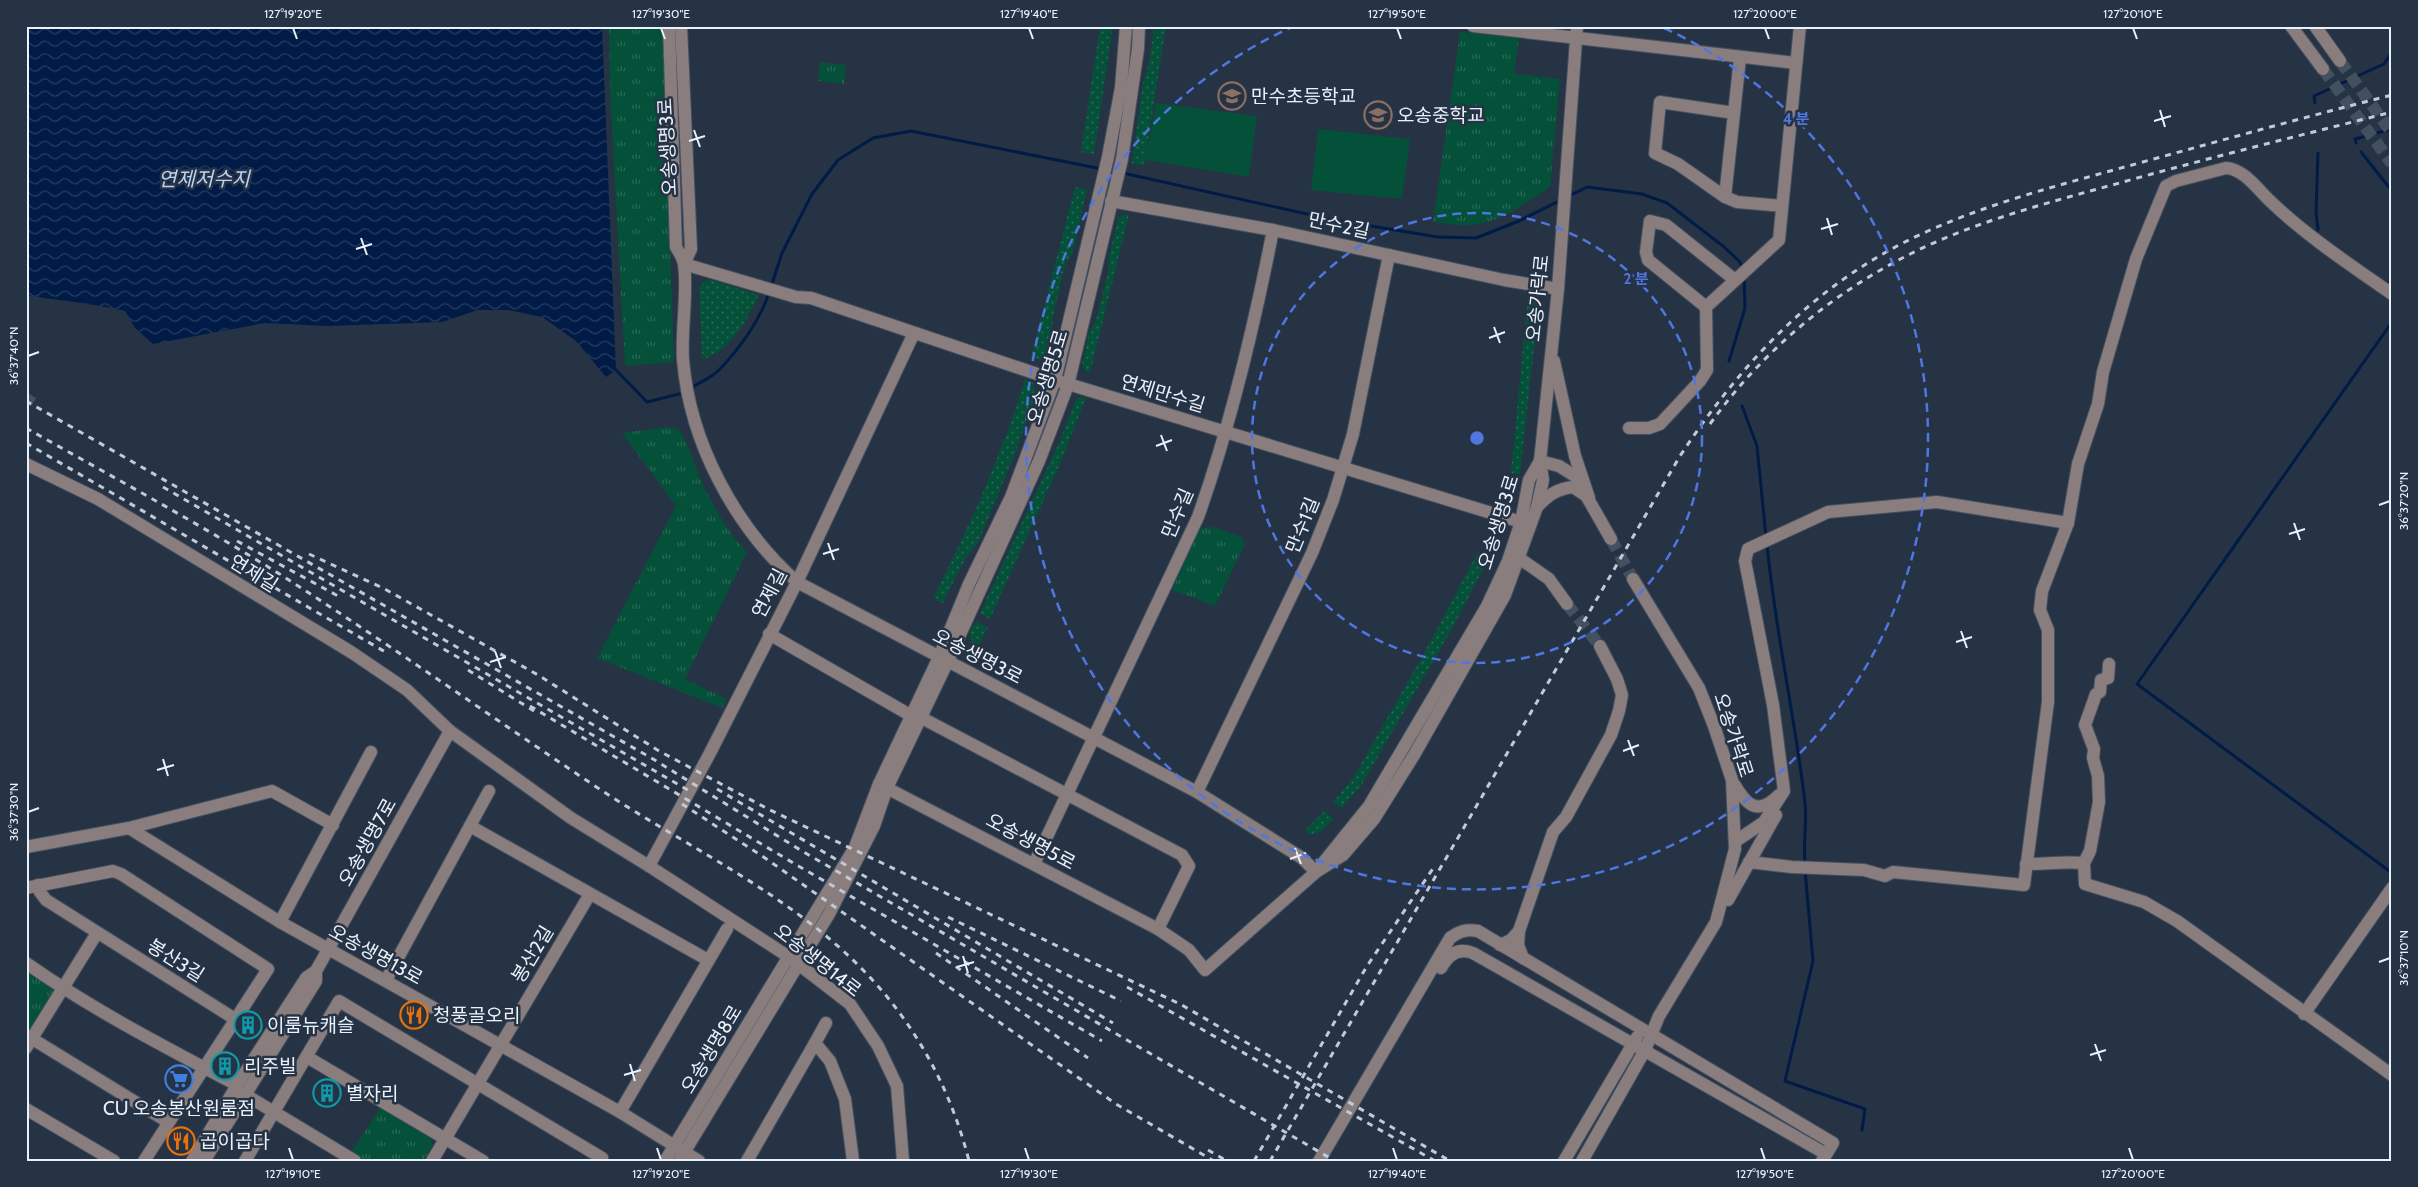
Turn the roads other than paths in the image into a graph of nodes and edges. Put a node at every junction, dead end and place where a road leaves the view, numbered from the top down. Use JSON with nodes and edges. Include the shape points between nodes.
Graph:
{"nodes":[{"id":1,"x":669,"y":26,"type":"edge"},
{"id":2,"x":681,"y":26,"type":"edge"},
{"id":3,"x":1126,"y":26,"type":"edge"},
{"id":4,"x":1139,"y":26,"type":"edge"},
{"id":5,"x":1473,"y":26,"type":"edge"},
{"id":6,"x":1800,"y":26,"type":"edge"},
{"id":7,"x":2291,"y":26,"type":"edge"},
{"id":8,"x":2315,"y":26,"type":"edge"},
{"id":9,"x":1576,"y":32,"type":"edge"},
{"id":10,"x":1740,"y":58,"type":"junction"},
{"id":11,"x":2340,"y":61,"type":"tunnel mouth"},
{"id":12,"x":1796,"y":63,"type":"junction"},
{"id":13,"x":2323,"y":69,"type":"tunnel mouth"},
{"id":14,"x":1734,"y":113,"type":"junction"},
{"id":15,"x":1725,"y":197,"type":"junction"},
{"id":16,"x":1111,"y":201,"type":"junction"},
{"id":17,"x":1782,"y":206,"type":"junction"},
{"id":18,"x":1273,"y":230,"type":"junction"},
{"id":19,"x":1389,"y":255,"type":"junction"},
{"id":20,"x":684,"y":264,"type":"junction"},
{"id":21,"x":1737,"y":279,"type":"junction"},
{"id":22,"x":1558,"y":288,"type":"junction"},
{"id":23,"x":2392,"y":294,"type":"edge"},
{"id":24,"x":1706,"y":307,"type":"junction"},
{"id":25,"x":914,"y":333,"type":"junction"},
{"id":26,"x":1551,"y":346,"type":"junction"},
{"id":27,"x":1055,"y":380,"type":"junction"},
{"id":28,"x":1068,"y":385,"type":"junction"},
{"id":29,"x":1629,"y":428,"type":"dead end"},
{"id":30,"x":1227,"y":432,"type":"junction"},
{"id":31,"x":1540,"y":461,"type":"junction"},
{"id":32,"x":26,"y":464,"type":"edge"},
{"id":33,"x":1343,"y":469,"type":"junction"},
{"id":34,"x":1589,"y":498,"type":"junction"},
{"id":35,"x":1537,"y":508,"type":"junction"},
{"id":36,"x":1521,"y":522,"type":"junction"},
{"id":37,"x":2068,"y":523,"type":"junction"},
{"id":38,"x":1611,"y":539,"type":"tunnel mouth"},
{"id":39,"x":1519,"y":558,"type":"junction"},
{"id":40,"x":1634,"y":580,"type":"tunnel mouth"},
{"id":41,"x":797,"y":582,"type":"junction"},
{"id":42,"x":1567,"y":604,"type":"tunnel mouth"},
{"id":43,"x":769,"y":634,"type":"junction"},
{"id":44,"x":1600,"y":646,"type":"tunnel mouth"},
{"id":45,"x":943,"y":659,"type":"junction"},
{"id":46,"x":2109,"y":664,"type":"dead end"},
{"id":47,"x":915,"y":716,"type":"junction"},
{"id":48,"x":450,"y":731,"type":"junction"},
{"id":49,"x":1094,"y":736,"type":"junction"},
{"id":50,"x":371,"y":752,"type":"dead end"},
{"id":51,"x":1732,"y":780,"type":"junction"},
{"id":52,"x":883,"y":786,"type":"junction"},
{"id":53,"x":489,"y":791,"type":"dead end"},
{"id":54,"x":1784,"y":791,"type":"junction"},
{"id":55,"x":1197,"y":792,"type":"junction"},
{"id":56,"x":1067,"y":794,"type":"junction"},
{"id":57,"x":333,"y":825,"type":"junction"},
{"id":58,"x":470,"y":826,"type":"junction"},
{"id":59,"x":129,"y":828,"type":"junction"},
{"id":60,"x":1736,"y":841,"type":"junction"},
{"id":61,"x":26,"y":848,"type":"edge"},
{"id":62,"x":1749,"y":862,"type":"junction"},
{"id":63,"x":2084,"y":863,"type":"junction"},
{"id":64,"x":1034,"y":864,"type":"junction"},
{"id":65,"x":2026,"y":864,"type":"junction"},
{"id":66,"x":649,"y":866,"type":"junction"},
{"id":67,"x":1316,"y":872,"type":"junction"},
{"id":68,"x":32,"y":887,"type":"edge"},
{"id":69,"x":2392,"y":888,"type":"edge"},
{"id":70,"x":590,"y":894,"type":"junction"},
{"id":71,"x":280,"y":922,"type":"junction"},
{"id":72,"x":1716,"y":922,"type":"junction"},
{"id":73,"x":727,"y":929,"type":"dead end"},
{"id":74,"x":1158,"y":929,"type":"junction"},
{"id":75,"x":1519,"y":930,"type":"junction"},
{"id":76,"x":97,"y":933,"type":"junction"},
{"id":77,"x":1500,"y":944,"type":"junction"},
{"id":78,"x":329,"y":950,"type":"junction"},
{"id":79,"x":1523,"y":958,"type":"junction"},
{"id":80,"x":708,"y":960,"type":"junction"},
{"id":81,"x":794,"y":961,"type":"junction"},
{"id":82,"x":26,"y":963,"type":"edge"},
{"id":83,"x":386,"y":980,"type":"junction"},
{"id":84,"x":63,"y":989,"type":"junction"},
{"id":85,"x":2304,"y":1014,"type":"junction"},
{"id":86,"x":235,"y":1019,"type":"junction"},
{"id":87,"x":826,"y":1023,"type":"dead end"},
{"id":88,"x":1648,"y":1033,"type":"junction"},
{"id":89,"x":28,"y":1041,"type":"edge"},
{"id":90,"x":815,"y":1043,"type":"junction"},
{"id":91,"x":1632,"y":1043,"type":"junction"},
{"id":92,"x":500,"y":1046,"type":"junction"},
{"id":93,"x":1646,"y":1050,"type":"junction"},
{"id":94,"x":307,"y":1057,"type":"junction"},
{"id":95,"x":203,"y":1067,"type":"junction"},
{"id":96,"x":2392,"y":1075,"type":"edge"},
{"id":97,"x":477,"y":1084,"type":"junction"},
{"id":98,"x":240,"y":1089,"type":"junction"},
{"id":99,"x":26,"y":1109,"type":"edge"},
{"id":100,"x":620,"y":1112,"type":"junction"},
{"id":101,"x":272,"y":1113,"type":"junction"},
{"id":102,"x":168,"y":1122,"type":"junction"},
{"id":103,"x":446,"y":1138,"type":"junction"},
{"id":104,"x":679,"y":1153,"type":"edge"},
{"id":105,"x":1827,"y":1153,"type":"edge"},
{"id":106,"x":114,"y":1161,"type":"edge"},
{"id":107,"x":144,"y":1161,"type":"edge"},
{"id":108,"x":192,"y":1161,"type":"edge"},
{"id":109,"x":204,"y":1161,"type":"edge"},
{"id":110,"x":245,"y":1161,"type":"edge"},
{"id":111,"x":355,"y":1161,"type":"edge"},
{"id":112,"x":432,"y":1161,"type":"edge"},
{"id":113,"x":483,"y":1161,"type":"edge"},
{"id":114,"x":601,"y":1161,"type":"edge"},
{"id":115,"x":665,"y":1161,"type":"edge"},
{"id":116,"x":699,"y":1161,"type":"edge"},
{"id":117,"x":747,"y":1161,"type":"edge"},
{"id":118,"x":853,"y":1161,"type":"edge"},
{"id":119,"x":903,"y":1161,"type":"edge"},
{"id":120,"x":1320,"y":1161,"type":"edge"},
{"id":121,"x":1330,"y":1161,"type":"edge"},
{"id":122,"x":1564,"y":1161,"type":"edge"},
{"id":123,"x":1582,"y":1161,"type":"edge"}],
"edges":[{"from":1,"to":20,"type":"street","name":"오송생명3로","via":[[676,247]]},
{"from":2,"to":20,"type":"street","name":"오송생명3로","via":[[691,248]]},
{"from":3,"to":27,"type":"street","name":"오송생명5로","via":[[1121,88],[1108,157]]},
{"from":4,"to":16,"type":"street","name":"오송생명5로","via":[[1122,159]]},
{"from":5,"to":9,"type":"street"},
{"from":6,"to":12,"type":"street"},
{"from":7,"to":13,"type":"street"},
{"from":8,"to":11,"type":"street"},
{"from":9,"to":10,"type":"street"},
{"from":9,"to":22,"type":"street","name":"오송가락로"},
{"from":10,"to":12,"type":"street"},
{"from":10,"to":14,"type":"street"},
{"from":12,"to":17,"type":"street"},
{"from":14,"to":15,"type":"street"},
{"from":14,"to":15,"type":"street","via":[[1660,102],[1655,153],[1678,164]]},
{"from":15,"to":17,"type":"street","via":[[1737,202]]},
{"from":16,"to":18,"type":"street","name":"만수2길"},
{"from":16,"to":28,"type":"street","name":"오송생명5로"},
{"from":17,"to":21,"type":"street","via":[[1778,240]]},
{"from":18,"to":19,"type":"street","name":"만수2길"},
{"from":18,"to":30,"type":"street","name":"만수길"},
{"from":19,"to":22,"type":"street","name":"만수2길"},
{"from":19,"to":33,"type":"street","name":"만수1길"},
{"from":20,"to":25,"type":"street","name":"연제만수길","via":[[796,297],[811,298]]},
{"from":20,"to":41,"type":"street","name":"오송생명3로","via":[[683,360],[691,408],[705,449],[760,545]]},
{"from":21,"to":24,"type":"street"},
{"from":21,"to":24,"type":"street","via":[[1666,225],[1650,221],[1648,260]]},
{"from":22,"to":26,"type":"street","name":"오송가락로"},
{"from":23,"to":37,"type":"street","via":[[2293,224],[2233,168],[2166,186],[2136,259],[2103,372],[2098,404],[2078,464]]},
{"from":24,"to":29,"type":"street","via":[[1707,370],[1700,382],[1660,424],[1649,428]]},
{"from":25,"to":27,"type":"street","name":"연제만수길"},
{"from":25,"to":41,"type":"street","name":"연제길"},
{"from":26,"to":31,"type":"street","name":"오송가락로"},
{"from":26,"to":34,"type":"street","via":[[1575,456]]},
{"from":27,"to":28,"type":"street","name":"연제만수길"},
{"from":27,"to":45,"type":"street","name":"오송생명5로","via":[[1011,497],[969,584]]},
{"from":28,"to":30,"type":"street","name":"연제만수길"},
{"from":28,"to":45,"type":"street","name":"오송생명5로","via":[[1040,461]]},
{"from":30,"to":33,"type":"street","name":"연제만수길"},
{"from":30,"to":49,"type":"street","name":"만수길","via":[[1198,517]]},
{"from":31,"to":34,"type":"street","via":[[1559,466],[1575,476]]},
{"from":31,"to":35,"type":"street","name":"오송생명3로","via":[[1543,480]]},
{"from":31,"to":36,"type":"street","name":"오송생명3로","via":[[1529,480]]},
{"from":32,"to":48,"type":"street","name":"연제길","via":[[98,499],[351,652],[408,690]]},
{"from":33,"to":36,"type":"street","name":"연제만수길"},
{"from":33,"to":55,"type":"street","name":"만수1길","via":[[1312,553]]},
{"from":34,"to":35,"type":"street","via":[[1573,487],[1561,489]]},
{"from":34,"to":38,"type":"street"},
{"from":35,"to":39,"type":"street","name":"오송생명3로"},
{"from":36,"to":67,"type":"street","name":"오송생명3로","via":[[1508,561],[1487,606],[1406,746],[1369,806]]},
{"from":37,"to":54,"type":"street","via":[[1937,502],[1828,512],[1748,548],[1745,561],[1773,705]]},
{"from":37,"to":65,"type":"street","via":[[2042,591],[2040,610],[2048,630],[2048,702]]},
{"from":39,"to":42,"type":"street","via":[[1549,579]]},
{"from":39,"to":67,"type":"street","name":"오송생명3로","via":[[1505,595],[1374,819],[1343,855]]},
{"from":40,"to":51,"type":"street","name":"오송가락로","via":[[1699,688]]},
{"from":41,"to":43,"type":"street","name":"연제길"},
{"from":41,"to":45,"type":"street","name":"오송생명3로"},
{"from":43,"to":47,"type":"street"},
{"from":43,"to":66,"type":"street","name":"연제길"},
{"from":44,"to":75,"type":"street","via":[[1622,695],[1619,711],[1611,735],[1554,832]]},
{"from":45,"to":47,"type":"street","name":"오송생명5로"},
{"from":45,"to":49,"type":"street","name":"오송생명3로"},
{"from":46,"to":63,"type":"street","via":[[2108,678],[2101,680],[2100,692],[2093,699],[2085,725],[2094,749],[2098,802],[2090,851]]},
{"from":47,"to":52,"type":"street","name":"오송생명5로"},
{"from":47,"to":56,"type":"street"},
{"from":48,"to":66,"type":"street","name":"연제길","via":[[571,818]]},
{"from":48,"to":78,"type":"street","name":"오송생명7로"},
{"from":49,"to":55,"type":"street","name":"오송생명3로"},
{"from":49,"to":56,"type":"street","name":"만수길"},
{"from":50,"to":57,"type":"street"},
{"from":51,"to":54,"type":"street","via":[[1742,799],[1750,806],[1770,804]]},
{"from":51,"to":60,"type":"street","name":"오송가락로"},
{"from":52,"to":64,"type":"street","name":"오송생명5로"},
{"from":52,"to":81,"type":"street","name":"오송생명8로","via":[[874,826],[829,914]]},
{"from":53,"to":58,"type":"street"},
{"from":54,"to":60,"type":"street","via":[[1764,822]]},
{"from":54,"to":62,"type":"street","via":[[1776,816]]},
{"from":55,"to":67,"type":"street","name":"오송생명3로","via":[[1302,858]]},
{"from":56,"to":64,"type":"street","name":"만수길"},
{"from":56,"to":74,"type":"street","via":[[1182,855],[1189,866]]},
{"from":57,"to":59,"type":"street","via":[[272,791]]},
{"from":57,"to":71,"type":"street"},
{"from":58,"to":70,"type":"street"},
{"from":58,"to":83,"type":"street"},
{"from":59,"to":61,"type":"street"},
{"from":59,"to":71,"type":"street","name":"오송생명13로"},
{"from":60,"to":72,"type":"street","name":"오송가락로","via":[[1733,864]]},
{"from":62,"to":65,"type":"street","via":[[1864,870],[1885,876],[1893,872],[2024,885]]},
{"from":62,"to":72,"type":"street"},
{"from":63,"to":65,"type":"street"},
{"from":63,"to":85,"type":"street","via":[[2085,884],[2144,902],[2177,921]]},
{"from":64,"to":74,"type":"street","name":"오송생명5로"},
{"from":66,"to":81,"type":"street","name":"오송생명14로"},
{"from":67,"to":74,"type":"street","name":"오송생명5로","via":[[1206,970],[1189,950]]},
{"from":68,"to":76,"type":"street","name":"봉산3길","via":[[46,900]]},
{"from":68,"to":86,"type":"street","via":[[113,871],[122,874],[268,969]]},
{"from":69,"to":85,"type":"street"},
{"from":70,"to":80,"type":"street"},
{"from":70,"to":92,"type":"street","name":"봉산2길"},
{"from":71,"to":78,"type":"street","name":"오송생명13로"},
{"from":72,"to":88,"type":"street","name":"오송가락로"},
{"from":73,"to":80,"type":"street"},
{"from":75,"to":77,"type":"street","via":[[1511,940]]},
{"from":75,"to":79,"type":"street","via":[[1518,946]]},
{"from":76,"to":84,"type":"street"},
{"from":76,"to":86,"type":"street","name":"봉산3길"},
{"from":77,"to":79,"type":"street"},
{"from":77,"to":120,"type":"street","via":[[1478,931],[1459,931],[1450,938]]},
{"from":78,"to":83,"type":"street","name":"오송생명13로"},
{"from":78,"to":98,"type":"street","name":"오송생명7로","via":[[316,971],[306,978]]},
{"from":79,"to":88,"type":"street"},
{"from":80,"to":100,"type":"street"},
{"from":81,"to":104,"type":"street","name":"오송생명8로"},
{"from":81,"to":119,"type":"street","name":"오송생명14로","via":[[850,1004],[878,1046],[897,1086]]},
{"from":82,"to":84,"type":"street"},
{"from":83,"to":92,"type":"street","name":"오송생명13로"},
{"from":84,"to":89,"type":"street"},
{"from":84,"to":95,"type":"street"},
{"from":85,"to":96,"type":"street"},
{"from":86,"to":95,"type":"street"},
{"from":87,"to":90,"type":"street"},
{"from":88,"to":91,"type":"street","name":"오송가락로"},
{"from":88,"to":93,"type":"street","name":"오송가락로"},
{"from":88,"to":105,"type":"street"},
{"from":89,"to":102,"type":"street"},
{"from":90,"to":117,"type":"street"},
{"from":90,"to":118,"type":"street","via":[[830,1061],[845,1099]]},
{"from":91,"to":93,"type":"street"},
{"from":91,"to":121,"type":"street","via":[[1463,950],[1447,958]]},
{"from":91,"to":122,"type":"street","name":"오송가락로"},
{"from":92,"to":97,"type":"street","name":"봉산2길"},
{"from":92,"to":100,"type":"street","name":"오송생명13로"},
{"from":93,"to":105,"type":"street"},
{"from":93,"to":123,"type":"street","name":"오송가락로"},
{"from":94,"to":97,"type":"street","via":[[335,998]]},
{"from":94,"to":101,"type":"street"},
{"from":94,"to":103,"type":"street"},
{"from":95,"to":98,"type":"street"},
{"from":95,"to":102,"type":"street"},
{"from":97,"to":103,"type":"street","name":"봉산2길"},
{"from":97,"to":114,"type":"street","via":[[602,1158]]},
{"from":98,"to":101,"type":"street"},
{"from":98,"to":108,"type":"street","name":"오송생명7로"},
{"from":98,"to":109,"type":"street","name":"오송생명7로"},
{"from":99,"to":106,"type":"street"},
{"from":100,"to":104,"type":"street","name":"오송생명13로"},
{"from":101,"to":110,"type":"street"},
{"from":101,"to":111,"type":"street"},
{"from":102,"to":107,"type":"street"},
{"from":103,"to":112,"type":"street","name":"봉산2길"},
{"from":103,"to":113,"type":"street"},
{"from":104,"to":115,"type":"street","name":"오송생명8로"},
{"from":104,"to":116,"type":"street","name":"오송생명13로"}]}
